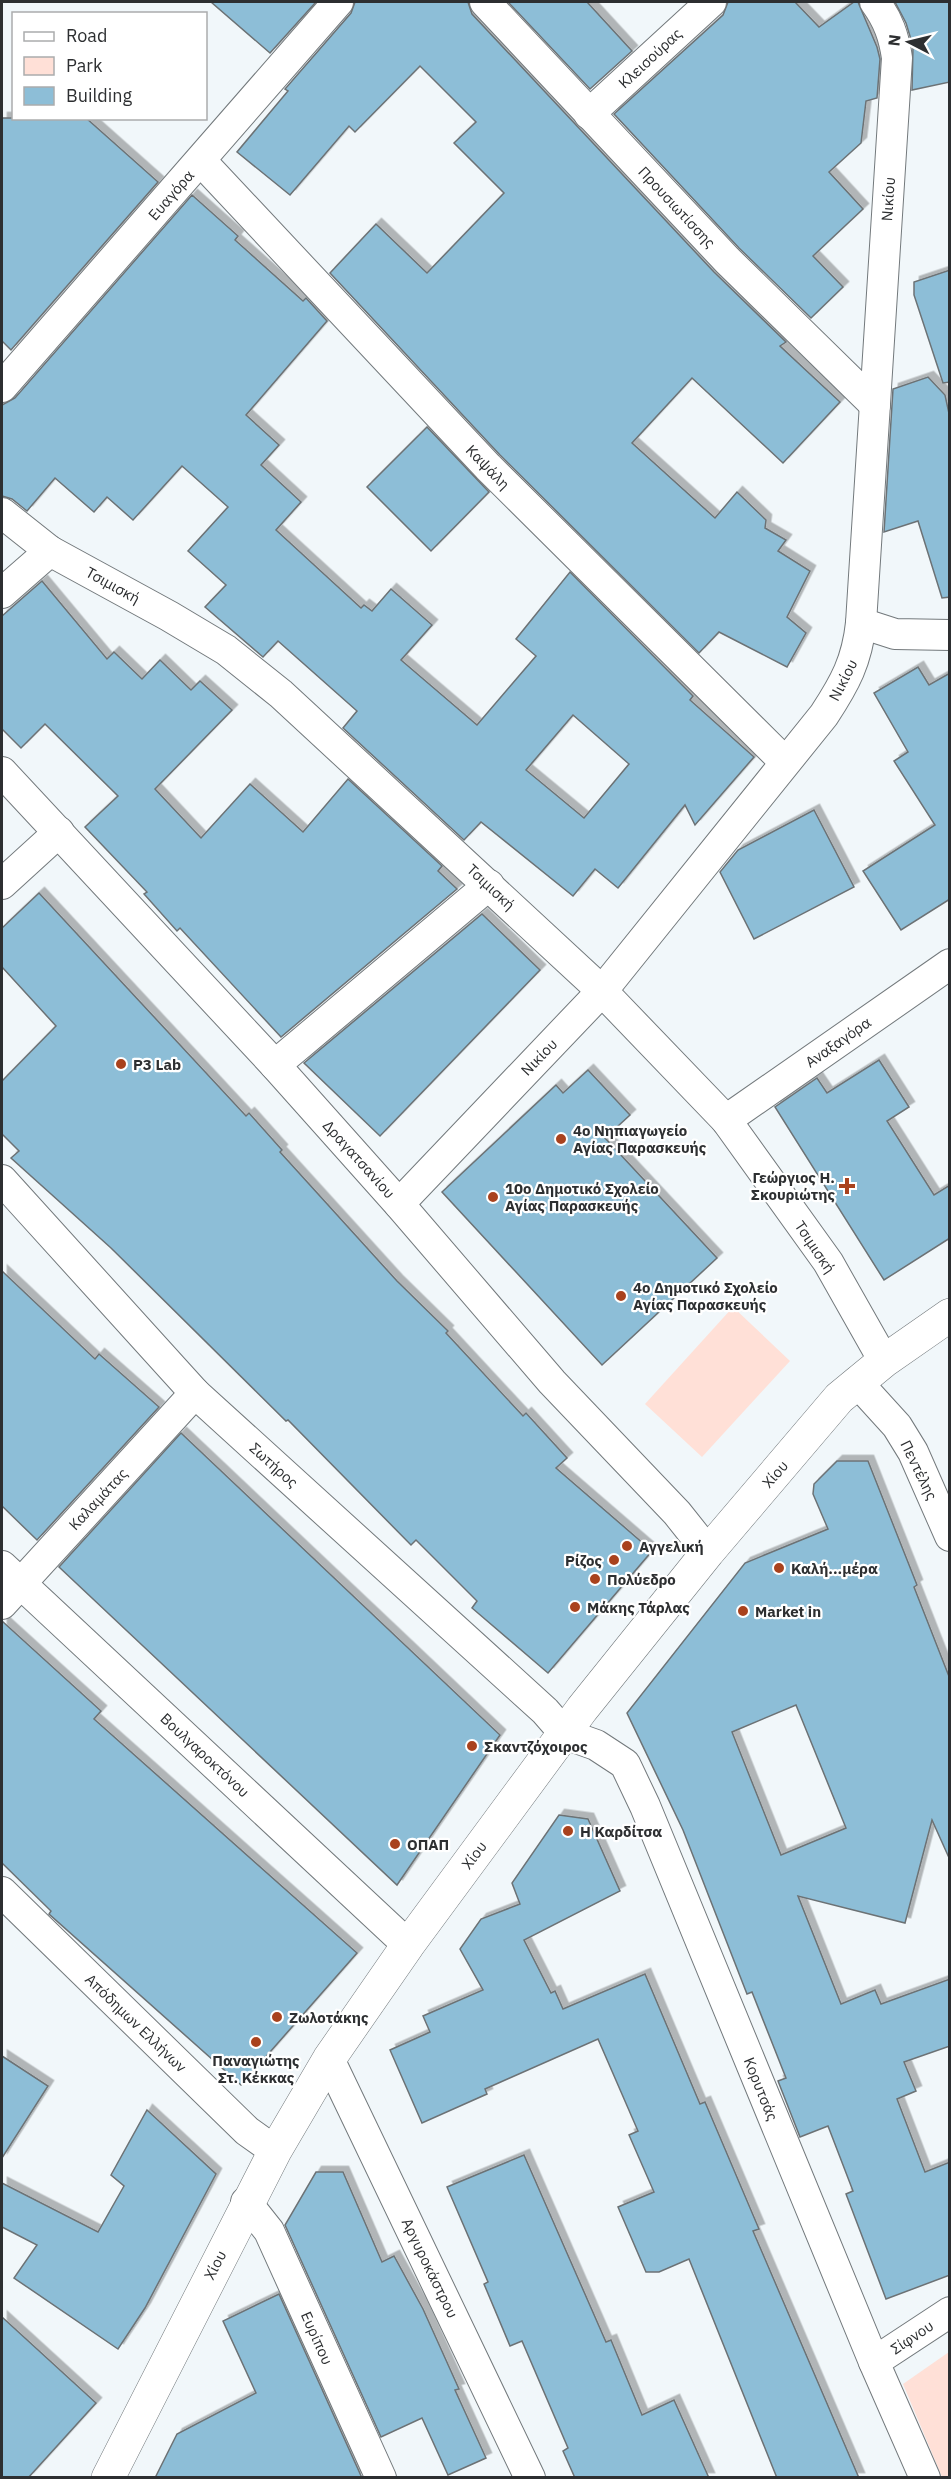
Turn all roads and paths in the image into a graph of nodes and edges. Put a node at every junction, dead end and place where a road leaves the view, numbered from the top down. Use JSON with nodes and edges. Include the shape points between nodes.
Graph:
{"nodes":[{"id":1,"x":338,"y":2,"type":"edge"},
{"id":2,"x":485,"y":2,"type":"edge"},
{"id":3,"x":711,"y":2,"type":"edge"},
{"id":4,"x":875,"y":2,"type":"edge"},
{"id":5,"x":589,"y":114,"type":"junction"},
{"id":6,"x":201,"y":161,"type":"junction"},
{"id":7,"x":2,"y":387,"type":"edge"},
{"id":8,"x":875,"y":405,"type":"junction"},
{"id":9,"x":2,"y":513,"type":"edge"},
{"id":10,"x":50,"y":551,"type":"junction"},
{"id":11,"x":2,"y":592,"type":"edge"},
{"id":12,"x":861,"y":623,"type":"junction"},
{"id":13,"x":950,"y":635,"type":"edge"},
{"id":14,"x":785,"y":762,"type":"junction"},
{"id":15,"x":2,"y":772,"type":"edge"},
{"id":16,"x":59,"y":832,"type":"junction"},
{"id":17,"x":2,"y":884,"type":"edge"},
{"id":18,"x":489,"y":885,"type":"junction"},
{"id":19,"x":950,"y":964,"type":"edge"},
{"id":20,"x":602,"y":991,"type":"junction"},
{"id":21,"x":274,"y":1065,"type":"junction"},
{"id":22,"x":726,"y":1120,"type":"junction"},
{"id":23,"x":2,"y":1180,"type":"edge"},
{"id":24,"x":399,"y":1204,"type":"junction"},
{"id":25,"x":950,"y":1315,"type":"edge"},
{"id":26,"x":884,"y":1361,"type":"junction"},
{"id":27,"x":857,"y":1382,"type":"junction"},
{"id":28,"x":195,"y":1393,"type":"junction"},
{"id":29,"x":950,"y":1536,"type":"edge"},
{"id":30,"x":708,"y":1552,"type":"junction"},
{"id":31,"x":8,"y":1584,"type":"edge"},
{"id":32,"x":565,"y":1734,"type":"junction"},
{"id":33,"x":2,"y":1892,"type":"edge"},
{"id":34,"x":408,"y":1945,"type":"junction"},
{"id":35,"x":329,"y":2059,"type":"junction"},
{"id":36,"x":274,"y":2151,"type":"junction"},
{"id":37,"x":246,"y":2202,"type":"junction"},
{"id":38,"x":950,"y":2312,"type":"edge"},
{"id":39,"x":874,"y":2362,"type":"junction"},
{"id":40,"x":108,"y":2478,"type":"edge"},
{"id":41,"x":381,"y":2478,"type":"edge"},
{"id":42,"x":530,"y":2478,"type":"edge"},
{"id":43,"x":925,"y":2478,"type":"edge"}],
"edges":[{"from":1,"to":6,"type":"street","name":"Ευαγόρα"},
{"from":2,"to":5,"type":"street","name":"Προυσιωτίσσης"},
{"from":3,"to":5,"type":"street","name":"Κλεισούρας"},
{"from":4,"to":8,"type":"street","name":"Νικίου","via":[[887,18],[897,58]]},
{"from":5,"to":8,"type":"street","name":"Προυσιωτίσσης","via":[[727,260]]},
{"from":6,"to":7,"type":"street","name":"Ευαγόρα"},
{"from":6,"to":14,"type":"street","name":"Καψάλη","via":[[488,467]]},
{"from":8,"to":12,"type":"street","name":"Νικίου"},
{"from":9,"to":10,"type":"street","name":"Τσιμισκή"},
{"from":10,"to":11,"type":"street"},
{"from":10,"to":18,"type":"street","name":"Τσιμισκή","via":[[226,650],[280,693]]},
{"from":12,"to":13,"type":"street","via":[[895,634]]},
{"from":12,"to":14,"type":"street","name":"Νικίου","via":[[858,647],[843,686]]},
{"from":14,"to":20,"type":"street","name":"Νικίου"},
{"from":15,"to":16,"type":"street","name":"Δραγατσανίου"},
{"from":16,"to":17,"type":"street"},
{"from":16,"to":21,"type":"street","name":"Δραγατσανίου"},
{"from":18,"to":20,"type":"street","name":"Τσιμισκή"},
{"from":18,"to":21,"type":"street"},
{"from":19,"to":22,"type":"street","name":"Αναξαγόρα"},
{"from":20,"to":22,"type":"street","name":"Τσιμισκή"},
{"from":20,"to":24,"type":"street","name":"Νικίου"},
{"from":21,"to":24,"type":"street","name":"Δραγατσανίου"},
{"from":22,"to":26,"type":"street","name":"Τσιμισκή","via":[[828,1262]]},
{"from":23,"to":28,"type":"street","name":"Σωτήρος"},
{"from":24,"to":30,"type":"street","name":"Δραγατσανίου","via":[[552,1382],[677,1513]]},
{"from":25,"to":26,"type":"street","name":"Χίου"},
{"from":26,"to":27,"type":"street","name":"Χίου"},
{"from":27,"to":29,"type":"street","name":"Πεντέλης","via":[[897,1426],[913,1452]]},
{"from":27,"to":30,"type":"street","name":"Χίου"},
{"from":28,"to":31,"type":"street","name":"Καλαμάτας"},
{"from":28,"to":32,"type":"street","name":"Σωτήρος","via":[[546,1712]]},
{"from":30,"to":32,"type":"street","name":"Χίου"},
{"from":31,"to":34,"type":"street","name":"Βουλγαροκτόνου"},
{"from":32,"to":34,"type":"street","name":"Χίου"},
{"from":32,"to":39,"type":"street","name":"Κορυτσάς","via":[[596,1745],[626,1764]]},
{"from":33,"to":36,"type":"street","name":"Απόδημων Ελλήνων","via":[[247,2131]]},
{"from":34,"to":35,"type":"street","name":"Χίου"},
{"from":35,"to":36,"type":"street","name":"Χίου"},
{"from":35,"to":42,"type":"street","name":"Αργυροκάστρου"},
{"from":36,"to":37,"type":"street","name":"Χίου"},
{"from":37,"to":40,"type":"street","name":"Χίου"},
{"from":37,"to":41,"type":"street","name":"Ευρίπου","via":[[269,2231]]},
{"from":38,"to":39,"type":"street","name":"Σίφνου"},
{"from":39,"to":43,"type":"street","name":"Κορυτσάς"}]}
